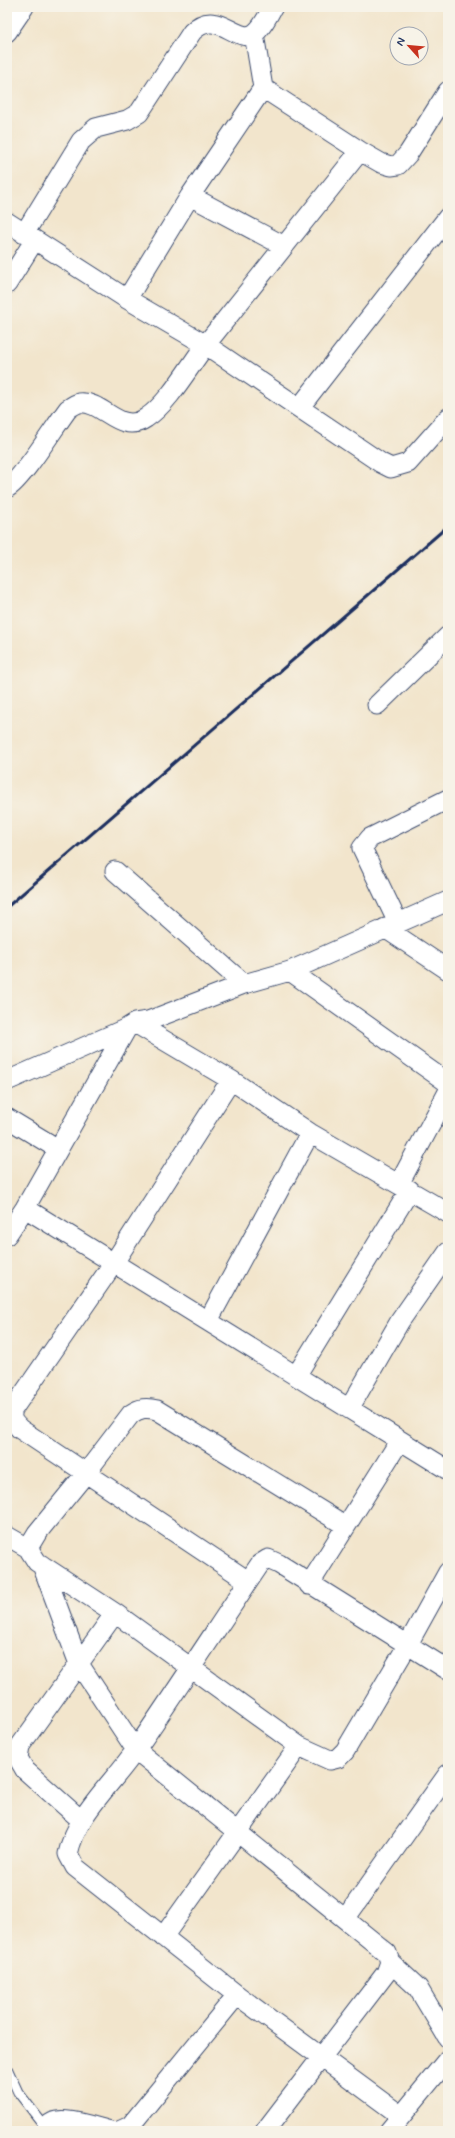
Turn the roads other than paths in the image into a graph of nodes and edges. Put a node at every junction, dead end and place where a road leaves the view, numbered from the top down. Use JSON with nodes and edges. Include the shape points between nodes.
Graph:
{"nodes":[{"id":1,"x":24,"y":7,"type":"edge"},
{"id":2,"x":273,"y":7,"type":"edge"},
{"id":3,"x":206,"y":14,"type":"edge"},
{"id":4,"x":7,"y":32,"type":"edge"},
{"id":5,"x":254,"y":34,"type":"junction"},
{"id":6,"x":263,"y":88,"type":"junction"},
{"id":7,"x":448,"y":91,"type":"edge"},
{"id":8,"x":360,"y":151,"type":"junction"},
{"id":9,"x":190,"y":196,"type":"junction"},
{"id":10,"x":448,"y":217,"type":"edge"},
{"id":11,"x":7,"y":222,"type":"edge"},
{"id":12,"x":29,"y":237,"type":"junction"},
{"id":13,"x":284,"y":246,"type":"junction"},
{"id":14,"x":7,"y":284,"type":"edge"},
{"id":15,"x":128,"y":299,"type":"junction"},
{"id":16,"x":206,"y":345,"type":"junction"},
{"id":17,"x":300,"y":407,"type":"junction"},
{"id":18,"x":448,"y":418,"type":"edge"},
{"id":19,"x":7,"y":488,"type":"edge"},
{"id":20,"x":448,"y":636,"type":"edge"},
{"id":21,"x":377,"y":705,"type":"dead end"},
{"id":22,"x":448,"y":799,"type":"edge"},
{"id":23,"x":115,"y":871,"type":"dead end"},
{"id":24,"x":448,"y":901,"type":"edge"},
{"id":25,"x":392,"y":926,"type":"junction"},
{"id":26,"x":448,"y":970,"type":"edge"},
{"id":27,"x":290,"y":971,"type":"junction"},
{"id":28,"x":244,"y":984,"type":"junction"},
{"id":29,"x":131,"y":1026,"type":"junction"},
{"id":30,"x":8,"y":1078,"type":"edge"},
{"id":31,"x":231,"y":1080,"type":"junction"},
{"id":32,"x":448,"y":1083,"type":"edge"},
{"id":33,"x":448,"y":1092,"type":"edge"},
{"id":34,"x":7,"y":1118,"type":"edge"},
{"id":35,"x":310,"y":1133,"type":"junction"},
{"id":36,"x":58,"y":1149,"type":"junction"},
{"id":37,"x":404,"y":1187,"type":"junction"},
{"id":38,"x":25,"y":1208,"type":"junction"},
{"id":39,"x":448,"y":1213,"type":"edge"},
{"id":40,"x":7,"y":1235,"type":"edge"},
{"id":41,"x":448,"y":1252,"type":"edge"},
{"id":42,"x":113,"y":1264,"type":"junction"},
{"id":43,"x":208,"y":1321,"type":"junction"},
{"id":44,"x":296,"y":1376,"type":"junction"},
{"id":45,"x":349,"y":1409,"type":"junction"},
{"id":46,"x":399,"y":1442,"type":"junction"},
{"id":47,"x":448,"y":1470,"type":"edge"},
{"id":48,"x":86,"y":1473,"type":"junction"},
{"id":49,"x":346,"y":1526,"type":"junction"},
{"id":50,"x":7,"y":1536,"type":"edge"},
{"id":51,"x":28,"y":1548,"type":"junction"},
{"id":52,"x":42,"y":1565,"type":"junction"},
{"id":53,"x":448,"y":1572,"type":"edge"},
{"id":54,"x":248,"y":1582,"type":"junction"},
{"id":55,"x":309,"y":1584,"type":"junction"},
{"id":56,"x":115,"y":1613,"type":"junction"},
{"id":57,"x":408,"y":1646,"type":"junction"},
{"id":58,"x":79,"y":1664,"type":"junction"},
{"id":59,"x":191,"y":1668,"type":"junction"},
{"id":60,"x":448,"y":1670,"type":"edge"},
{"id":61,"x":299,"y":1746,"type":"junction"},
{"id":62,"x":136,"y":1750,"type":"junction"},
{"id":63,"x":445,"y":1784,"type":"edge"},
{"id":64,"x":81,"y":1820,"type":"junction"},
{"id":65,"x":236,"y":1832,"type":"junction"},
{"id":66,"x":345,"y":1919,"type":"junction"},
{"id":67,"x":163,"y":1937,"type":"junction"},
{"id":68,"x":390,"y":1962,"type":"junction"},
{"id":69,"x":238,"y":1995,"type":"junction"},
{"id":70,"x":448,"y":2038,"type":"edge"},
{"id":71,"x":323,"y":2058,"type":"junction"},
{"id":72,"x":448,"y":2059,"type":"edge"},
{"id":73,"x":7,"y":2068,"type":"edge"},
{"id":74,"x":400,"y":2115,"type":"junction"},
{"id":75,"x":123,"y":2129,"type":"edge"},
{"id":76,"x":46,"y":2130,"type":"edge"},
{"id":77,"x":110,"y":2131,"type":"edge"},
{"id":78,"x":265,"y":2131,"type":"edge"},
{"id":79,"x":389,"y":2131,"type":"edge"}],
"edges":[{"from":1,"to":4,"type":"street"},
{"from":2,"to":5,"type":"street"},
{"from":3,"to":5,"type":"street","via":[[242,34]]},
{"from":3,"to":12,"type":"street","via":[[139,113],[127,120],[96,128],[81,141]]},
{"from":5,"to":6,"type":"street"},
{"from":6,"to":8,"type":"street"},
{"from":6,"to":9,"type":"street"},
{"from":7,"to":8,"type":"street","via":[[408,154],[398,165],[381,163]]},
{"from":8,"to":13,"type":"street"},
{"from":9,"to":13,"type":"street"},
{"from":9,"to":15,"type":"street"},
{"from":10,"to":17,"type":"street"},
{"from":11,"to":12,"type":"street"},
{"from":12,"to":14,"type":"street"},
{"from":12,"to":15,"type":"street"},
{"from":13,"to":16,"type":"street"},
{"from":15,"to":16,"type":"street"},
{"from":16,"to":17,"type":"street"},
{"from":16,"to":19,"type":"street","via":[[159,407],[145,419],[134,423],[121,422],[88,404],[78,403],[68,409],[17,480]]},
{"from":17,"to":18,"type":"street","via":[[391,468],[408,463]]},
{"from":20,"to":21,"type":"street"},
{"from":22,"to":25,"type":"street","via":[[370,838],[362,848]]},
{"from":23,"to":28,"type":"street"},
{"from":24,"to":25,"type":"street"},
{"from":25,"to":26,"type":"street"},
{"from":25,"to":27,"type":"street"},
{"from":27,"to":28,"type":"street"},
{"from":27,"to":32,"type":"street"},
{"from":28,"to":29,"type":"street"},
{"from":29,"to":30,"type":"street"},
{"from":29,"to":31,"type":"street"},
{"from":29,"to":36,"type":"street"},
{"from":31,"to":35,"type":"street"},
{"from":31,"to":42,"type":"street"},
{"from":33,"to":37,"type":"street"},
{"from":34,"to":36,"type":"street"},
{"from":35,"to":37,"type":"street"},
{"from":35,"to":43,"type":"street"},
{"from":36,"to":38,"type":"street"},
{"from":37,"to":39,"type":"street"},
{"from":37,"to":44,"type":"street"},
{"from":38,"to":40,"type":"street"},
{"from":38,"to":42,"type":"street"},
{"from":41,"to":45,"type":"street","via":[[400,1321]]},
{"from":42,"to":43,"type":"street"},
{"from":42,"to":48,"type":"street","via":[[13,1409],[11,1417],[20,1429]]},
{"from":43,"to":44,"type":"street"},
{"from":44,"to":45,"type":"street"},
{"from":45,"to":46,"type":"street"},
{"from":46,"to":47,"type":"street"},
{"from":46,"to":49,"type":"street"},
{"from":48,"to":49,"type":"street","via":[[131,1414],[138,1409],[157,1410]]},
{"from":48,"to":51,"type":"street","via":[[37,1533]]},
{"from":48,"to":54,"type":"street"},
{"from":49,"to":55,"type":"street"},
{"from":50,"to":51,"type":"street"},
{"from":51,"to":52,"type":"street"},
{"from":52,"to":56,"type":"street"},
{"from":52,"to":58,"type":"street"},
{"from":53,"to":57,"type":"street"},
{"from":54,"to":55,"type":"street","via":[[260,1564],[268,1559]]},
{"from":54,"to":59,"type":"street"},
{"from":55,"to":57,"type":"street"},
{"from":56,"to":58,"type":"street"},
{"from":56,"to":59,"type":"street"},
{"from":57,"to":60,"type":"street"},
{"from":57,"to":61,"type":"street","via":[[338,1758],[321,1758]]},
{"from":58,"to":62,"type":"street"},
{"from":58,"to":64,"type":"street","via":[[20,1746],[18,1758],[25,1770]]},
{"from":59,"to":61,"type":"street"},
{"from":59,"to":62,"type":"street"},
{"from":61,"to":65,"type":"street"},
{"from":62,"to":64,"type":"street"},
{"from":62,"to":65,"type":"street"},
{"from":63,"to":66,"type":"street"},
{"from":64,"to":67,"type":"street","via":[[68,1854],[75,1867]]},
{"from":65,"to":66,"type":"street"},
{"from":65,"to":67,"type":"street"},
{"from":66,"to":68,"type":"street","via":[[387,1953]]},
{"from":67,"to":69,"type":"street"},
{"from":68,"to":70,"type":"street","via":[[418,1988]]},
{"from":68,"to":71,"type":"street","via":[[386,1973]]},
{"from":69,"to":71,"type":"street"},
{"from":69,"to":75,"type":"street"},
{"from":71,"to":74,"type":"street"},
{"from":71,"to":78,"type":"street"},
{"from":72,"to":74,"type":"street"},
{"from":73,"to":76,"type":"lane","via":[[18,2092]]},
{"from":74,"to":79,"type":"street"},
{"from":76,"to":77,"type":"street","via":[[56,2120],[64,2120]]}]}
